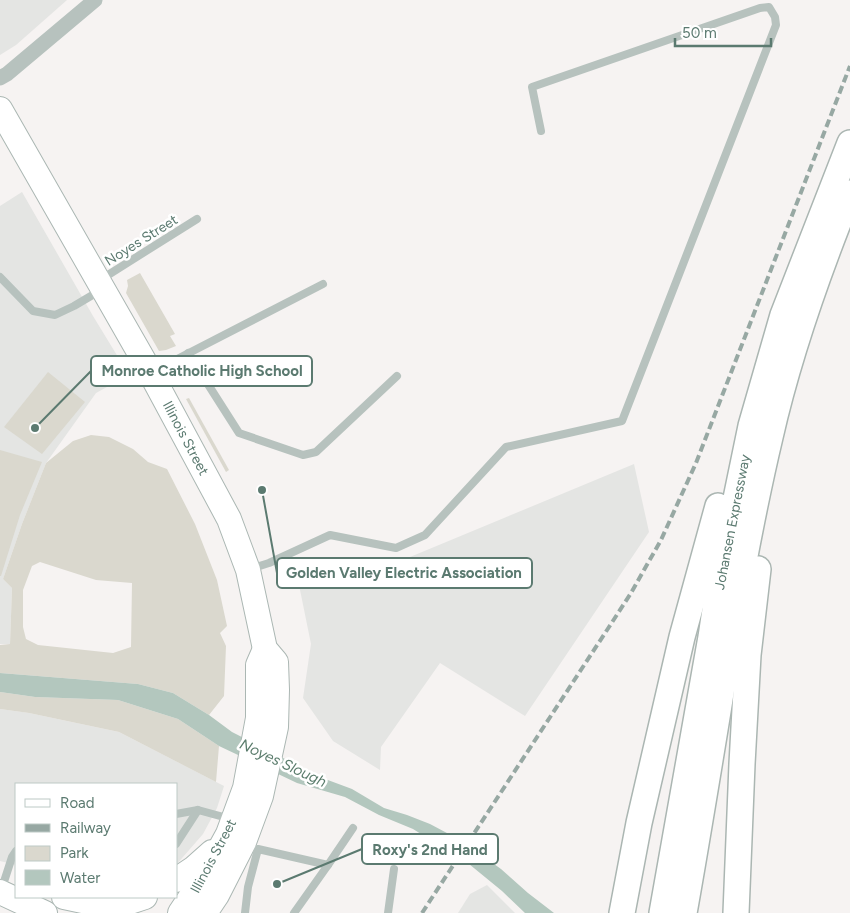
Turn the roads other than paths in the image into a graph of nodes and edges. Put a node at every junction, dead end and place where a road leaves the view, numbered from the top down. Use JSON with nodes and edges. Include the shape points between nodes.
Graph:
{"nodes":[{"id":1,"x":95,"y":0,"type":"edge"},
{"id":2,"x":0,"y":78,"type":"edge"},
{"id":3,"x":0,"y":109,"type":"edge"},
{"id":4,"x":541,"y":131,"type":"dead end"},
{"id":5,"x":850,"y":144,"type":"edge"},
{"id":6,"x":850,"y":193,"type":"edge"},
{"id":7,"x":197,"y":219,"type":"dead end"},
{"id":8,"x":0,"y":277,"type":"edge"},
{"id":9,"x":323,"y":284,"type":"dead end"},
{"id":10,"x":100,"y":285,"type":"junction"},
{"id":11,"x":783,"y":315,"type":"junction"},
{"id":12,"x":188,"y":353,"type":"junction"},
{"id":13,"x":151,"y":373,"type":"junction"},
{"id":14,"x":397,"y":376,"type":"dead end"},
{"id":15,"x":770,"y":437,"type":"junction"},
{"id":16,"x":248,"y":570,"type":"junction"},
{"id":17,"x":252,"y":792,"type":"junction"},
{"id":18,"x":198,"y":810,"type":"junction"},
{"id":19,"x":178,"y":814,"type":"edge"},
{"id":20,"x":233,"y":820,"type":"junction"},
{"id":21,"x":352,"y":828,"type":"dead end"},
{"id":22,"x":178,"y":841,"type":"edge"},
{"id":23,"x":242,"y":844,"type":"junction"},
{"id":24,"x":15,"y":852,"type":"edge"},
{"id":25,"x":328,"y":865,"type":"junction"},
{"id":26,"x":394,"y":869,"type":"dead end"},
{"id":27,"x":178,"y":879,"type":"edge"},
{"id":28,"x":15,"y":891,"type":"edge"},
{"id":29,"x":0,"y":892,"type":"edge"},
{"id":30,"x":69,"y":898,"type":"edge"},
{"id":31,"x":141,"y":898,"type":"edge"},
{"id":32,"x":211,"y":907,"type":"edge"},
{"id":33,"x":670,"y":909,"type":"edge"},
{"id":34,"x":44,"y":913,"type":"edge"},
{"id":35,"x":180,"y":913,"type":"edge"},
{"id":36,"x":245,"y":913,"type":"edge"},
{"id":37,"x":294,"y":913,"type":"edge"},
{"id":38,"x":388,"y":913,"type":"edge"},
{"id":39,"x":622,"y":913,"type":"edge"},
{"id":40,"x":736,"y":913,"type":"edge"}],
"edges":[{"from":1,"to":2,"type":"street"},
{"from":3,"to":10,"type":"main road","name":"Illinois Street"},
{"from":4,"to":16,"type":"lane","via":[[532,87],[760,8],[769,7],[775,17],[776,25],[622,421],[506,447],[425,535],[396,548],[330,535]]},
{"from":5,"to":11,"type":"highway","name":"Johansen Expressway"},
{"from":6,"to":15,"type":"highway","name":"Johansen Expressway","via":[[800,326]]},
{"from":7,"to":10,"type":"lane","name":"Noyes Street"},
{"from":8,"to":10,"type":"lane","name":"Noyes Street","via":[[33,311],[55,315],[74,306]]},
{"from":9,"to":12,"type":"lane"},
{"from":10,"to":13,"type":"main road","name":"Illinois Street"},
{"from":11,"to":33,"type":"highway","name":"Johansen Expressway","via":[[751,426],[720,576]]},
{"from":11,"to":39,"type":"highway","via":[[734,450],[685,627],[639,823]]},
{"from":12,"to":13,"type":"lane"},
{"from":12,"to":14,"type":"lane","via":[[239,433],[303,455],[316,452]]},
{"from":13,"to":16,"type":"main road","name":"Illinois Street","via":[[229,519]]},
{"from":15,"to":33,"type":"highway","name":"Johansen Expressway"},
{"from":15,"to":40,"type":"highway","via":[[748,656]]},
{"from":16,"to":17,"type":"main road","name":"Illinois Street","via":[[265,649],[276,662]]},
{"from":17,"to":20,"type":"main road","name":"Illinois Street"},
{"from":17,"to":23,"type":"main road","name":"Illinois Street"},
{"from":18,"to":19,"type":"lane"},
{"from":18,"to":20,"type":"lane"},
{"from":18,"to":22,"type":"lane"},
{"from":20,"to":23,"type":"main road","name":"Illinois Street"},
{"from":21,"to":25,"type":"lane"},
{"from":23,"to":25,"type":"lane"},
{"from":23,"to":27,"type":"main road"},
{"from":23,"to":32,"type":"main road","name":"Illinois Street"},
{"from":23,"to":35,"type":"main road","name":"Illinois Street","via":[[206,874]]},
{"from":23,"to":36,"type":"lane","via":[[248,887]]},
{"from":24,"to":29,"type":"lane"},
{"from":25,"to":37,"type":"lane"},
{"from":26,"to":38,"type":"lane"},
{"from":28,"to":29,"type":"main road"},
{"from":29,"to":34,"type":"main road"},
{"from":30,"to":31,"type":"main road","via":[[101,905]]}]}
